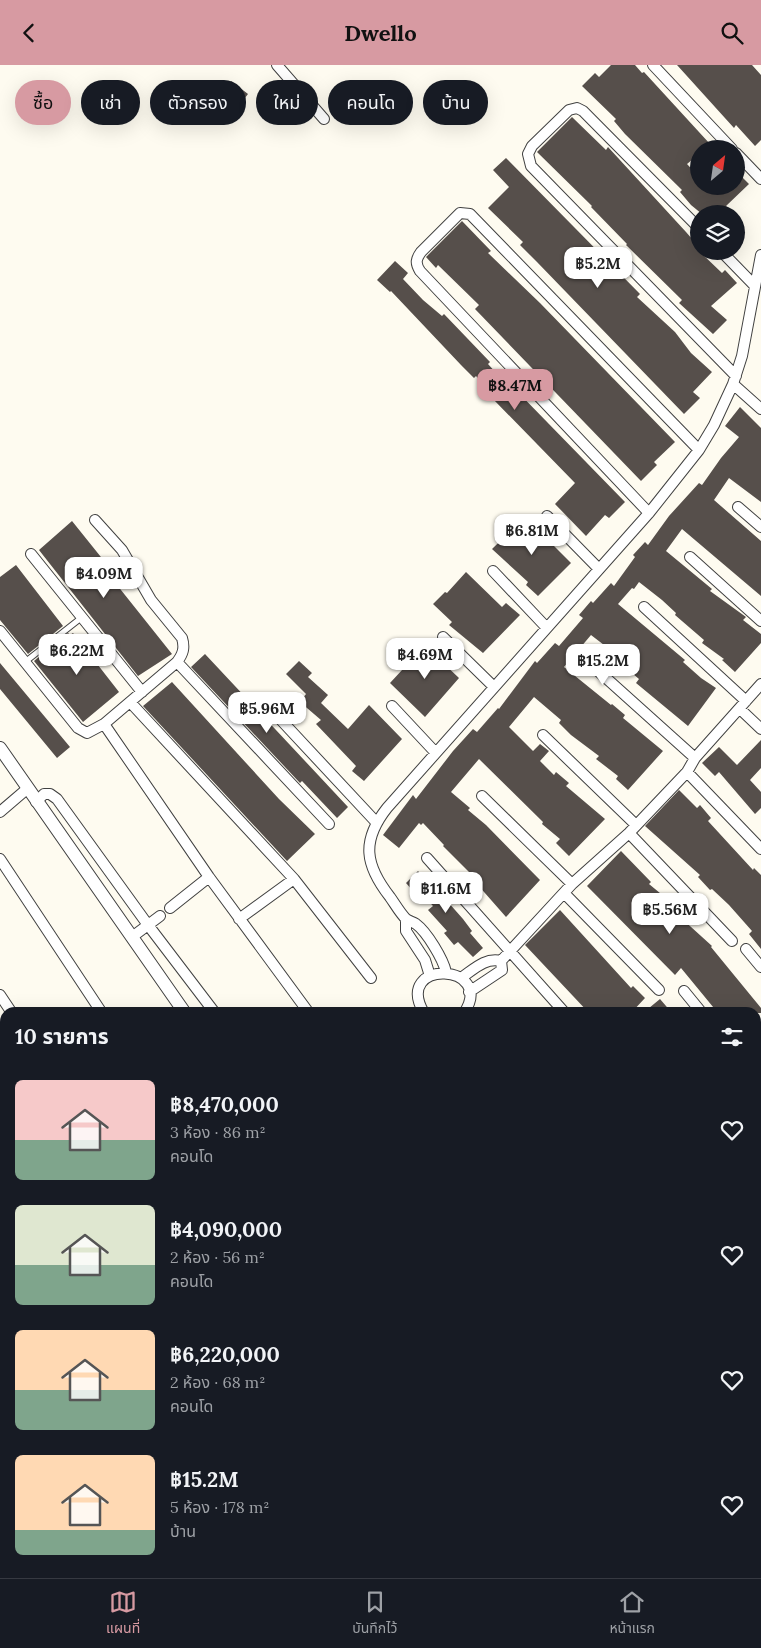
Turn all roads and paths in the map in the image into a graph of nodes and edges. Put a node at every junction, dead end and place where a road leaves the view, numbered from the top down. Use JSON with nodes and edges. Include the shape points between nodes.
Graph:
{"nodes":[{"id":1,"x":277,"y":65,"type":"edge"},
{"id":2,"x":653,"y":65,"type":"edge"},
{"id":3,"x":324,"y":119,"type":"dead end"},
{"id":4,"x":724,"y":140,"type":"edge"},
{"id":5,"x":745,"y":162,"type":"edge"},
{"id":6,"x":761,"y":179,"type":"edge"},
{"id":7,"x":690,"y":219,"type":"edge"},
{"id":8,"x":761,"y":255,"type":"edge"},
{"id":9,"x":731,"y":260,"type":"edge"},
{"id":10,"x":756,"y":286,"type":"junction"},
{"id":11,"x":757,"y":303,"type":"edge"},
{"id":12,"x":734,"y":380,"type":"junction"},
{"id":13,"x":761,"y":409,"type":"edge"},
{"id":14,"x":699,"y":451,"type":"junction"},
{"id":15,"x":738,"y":507,"type":"dead end"},
{"id":16,"x":649,"y":513,"type":"junction"},
{"id":17,"x":547,"y":516,"type":"dead end"},
{"id":18,"x":95,"y":519,"type":"dead end"},
{"id":19,"x":761,"y":527,"type":"edge"},
{"id":20,"x":30,"y":554,"type":"dead end"},
{"id":21,"x":690,"y":557,"type":"dead end"},
{"id":22,"x":598,"y":568,"type":"junction"},
{"id":23,"x":493,"y":571,"type":"dead end"},
{"id":24,"x":644,"y":607,"type":"dead end"},
{"id":25,"x":81,"y":619,"type":"junction"},
{"id":26,"x":761,"y":621,"type":"edge"},
{"id":27,"x":546,"y":627,"type":"junction"},
{"id":28,"x":0,"y":631,"type":"edge"},
{"id":29,"x":443,"y":637,"type":"dead end"},
{"id":30,"x":177,"y":661,"type":"junction"},
{"id":31,"x":25,"y":662,"type":"junction"},
{"id":32,"x":596,"y":669,"type":"dead end"},
{"id":33,"x":761,"y":684,"type":"edge"},
{"id":34,"x":493,"y":686,"type":"junction"},
{"id":35,"x":142,"y":692,"type":"junction"},
{"id":36,"x":130,"y":702,"type":"junction"},
{"id":37,"x":743,"y":705,"type":"junction"},
{"id":38,"x":392,"y":707,"type":"dead end"},
{"id":39,"x":280,"y":719,"type":"dead end"},
{"id":40,"x":104,"y":724,"type":"junction"},
{"id":41,"x":761,"y":729,"type":"edge"},
{"id":42,"x":543,"y":735,"type":"dead end"},
{"id":43,"x":0,"y":748,"type":"edge"},
{"id":44,"x":435,"y":752,"type":"junction"},
{"id":45,"x":694,"y":758,"type":"junction"},
{"id":46,"x":687,"y":771,"type":"junction"},
{"id":47,"x":28,"y":788,"type":"junction"},
{"id":48,"x":482,"y":796,"type":"dead end"},
{"id":49,"x":36,"y":802,"type":"junction"},
{"id":50,"x":0,"y":812,"type":"edge"},
{"id":51,"x":376,"y":821,"type":"junction"},
{"id":52,"x":329,"y":824,"type":"dead end"},
{"id":53,"x":636,"y":825,"type":"junction"},
{"id":54,"x":629,"y":833,"type":"junction"},
{"id":55,"x":761,"y":849,"type":"edge"},
{"id":56,"x":427,"y":858,"type":"dead end"},
{"id":57,"x":0,"y":859,"type":"edge"},
{"id":58,"x":209,"y":877,"type":"junction"},
{"id":59,"x":294,"y":879,"type":"junction"},
{"id":60,"x":572,"y":884,"type":"junction"},
{"id":61,"x":564,"y":893,"type":"junction"},
{"id":62,"x":170,"y":909,"type":"dead end"},
{"id":63,"x":160,"y":916,"type":"dead end"},
{"id":64,"x":240,"y":919,"type":"junction"},
{"id":65,"x":406,"y":919,"type":"junction"},
{"id":66,"x":148,"y":925,"type":"junction"},
{"id":67,"x":132,"y":937,"type":"junction"},
{"id":68,"x":732,"y":941,"type":"dead end"},
{"id":69,"x":746,"y":949,"type":"dead end"},
{"id":70,"x":509,"y":953,"type":"junction"},
{"id":71,"x":501,"y":961,"type":"junction"},
{"id":72,"x":761,"y":967,"type":"edge"},
{"id":73,"x":446,"y":972,"type":"junction"},
{"id":74,"x":430,"y":975,"type":"junction"},
{"id":75,"x":371,"y":978,"type":"dead end"},
{"id":76,"x":461,"y":978,"type":"junction"},
{"id":77,"x":659,"y":990,"type":"dead end"},
{"id":78,"x":684,"y":991,"type":"dead end"},
{"id":79,"x":469,"y":992,"type":"junction"},
{"id":80,"x":0,"y":995,"type":"edge"},
{"id":81,"x":8,"y":1007,"type":"edge"},
{"id":82,"x":98,"y":1007,"type":"edge"},
{"id":83,"x":181,"y":1007,"type":"edge"},
{"id":84,"x":210,"y":1007,"type":"edge"},
{"id":85,"x":305,"y":1007,"type":"edge"},
{"id":86,"x":422,"y":1007,"type":"edge"},
{"id":87,"x":466,"y":1007,"type":"edge"},
{"id":88,"x":559,"y":1007,"type":"edge"},
{"id":89,"x":697,"y":1007,"type":"edge"}],
"edges":[{"from":1,"to":3,"type":"street"},
{"from":2,"to":4,"type":"street"},
{"from":5,"to":6,"type":"street"},
{"from":7,"to":12,"type":"street","via":[[583,111],[576,108],[532,146],[528,154],[531,166]]},
{"from":8,"to":10,"type":"street"},
{"from":9,"to":10,"type":"street"},
{"from":10,"to":11,"type":"street"},
{"from":11,"to":12,"type":"street"},
{"from":12,"to":13,"type":"street"},
{"from":12,"to":14,"type":"street"},
{"from":14,"to":16,"type":"street"},
{"from":14,"to":16,"type":"street","via":[[470,214],[460,213],[420,252],[417,265],[420,271]]},
{"from":15,"to":19,"type":"street"},
{"from":16,"to":22,"type":"street"},
{"from":17,"to":22,"type":"street"},
{"from":18,"to":30,"type":"street","via":[[122,550],[151,600],[182,638],[185,646]]},
{"from":20,"to":25,"type":"street"},
{"from":21,"to":26,"type":"street"},
{"from":22,"to":27,"type":"street"},
{"from":23,"to":27,"type":"street"},
{"from":24,"to":37,"type":"street"},
{"from":25,"to":31,"type":"lane"},
{"from":25,"to":35,"type":"street"},
{"from":27,"to":34,"type":"street"},
{"from":28,"to":31,"type":"street"},
{"from":29,"to":34,"type":"street"},
{"from":30,"to":35,"type":"street"},
{"from":30,"to":52,"type":"street"},
{"from":31,"to":40,"type":"street","via":[[78,728],[88,733]]},
{"from":32,"to":45,"type":"street"},
{"from":33,"to":37,"type":"street"},
{"from":34,"to":44,"type":"street"},
{"from":35,"to":36,"type":"street"},
{"from":36,"to":40,"type":"street"},
{"from":36,"to":59,"type":"street"},
{"from":37,"to":41,"type":"street"},
{"from":37,"to":45,"type":"street"},
{"from":38,"to":44,"type":"street"},
{"from":39,"to":51,"type":"street"},
{"from":40,"to":58,"type":"street"},
{"from":42,"to":53,"type":"street"},
{"from":43,"to":47,"type":"street"},
{"from":44,"to":51,"type":"street"},
{"from":45,"to":46,"type":"street"},
{"from":46,"to":53,"type":"street"},
{"from":46,"to":55,"type":"street"},
{"from":47,"to":49,"type":"street"},
{"from":47,"to":50,"type":"street"},
{"from":48,"to":60,"type":"street"},
{"from":49,"to":66,"type":"street","via":[[44,794],[57,799]]},
{"from":49,"to":67,"type":"street"},
{"from":51,"to":65,"type":"street","via":[[369,837],[372,867],[378,881]]},
{"from":53,"to":54,"type":"street"},
{"from":54,"to":60,"type":"street"},
{"from":54,"to":68,"type":"street"},
{"from":56,"to":70,"type":"street"},
{"from":57,"to":82,"type":"street"},
{"from":58,"to":62,"type":"street"},
{"from":58,"to":64,"type":"street"},
{"from":59,"to":64,"type":"street"},
{"from":59,"to":75,"type":"street"},
{"from":60,"to":61,"type":"street"},
{"from":61,"to":70,"type":"street"},
{"from":61,"to":77,"type":"street"},
{"from":63,"to":66,"type":"street"},
{"from":64,"to":85,"type":"street"},
{"from":65,"to":73,"type":"street","via":[[417,925],[444,960]]},
{"from":65,"to":74,"type":"street","via":[[406,931],[425,960]]},
{"from":66,"to":67,"type":"street"},
{"from":66,"to":84,"type":"street"},
{"from":67,"to":83,"type":"street"},
{"from":69,"to":72,"type":"street"},
{"from":70,"to":71,"type":"street"},
{"from":70,"to":88,"type":"street"},
{"from":71,"to":76,"type":"street","via":[[484,962]]},
{"from":71,"to":79,"type":"street","via":[[502,969],[495,976]]},
{"from":73,"to":74,"type":"street"},
{"from":73,"to":76,"type":"street"},
{"from":74,"to":86,"type":"street","via":[[419,989]]},
{"from":76,"to":79,"type":"street"},
{"from":78,"to":89,"type":"street"},
{"from":79,"to":87,"type":"street"},
{"from":80,"to":81,"type":"street"}]}
